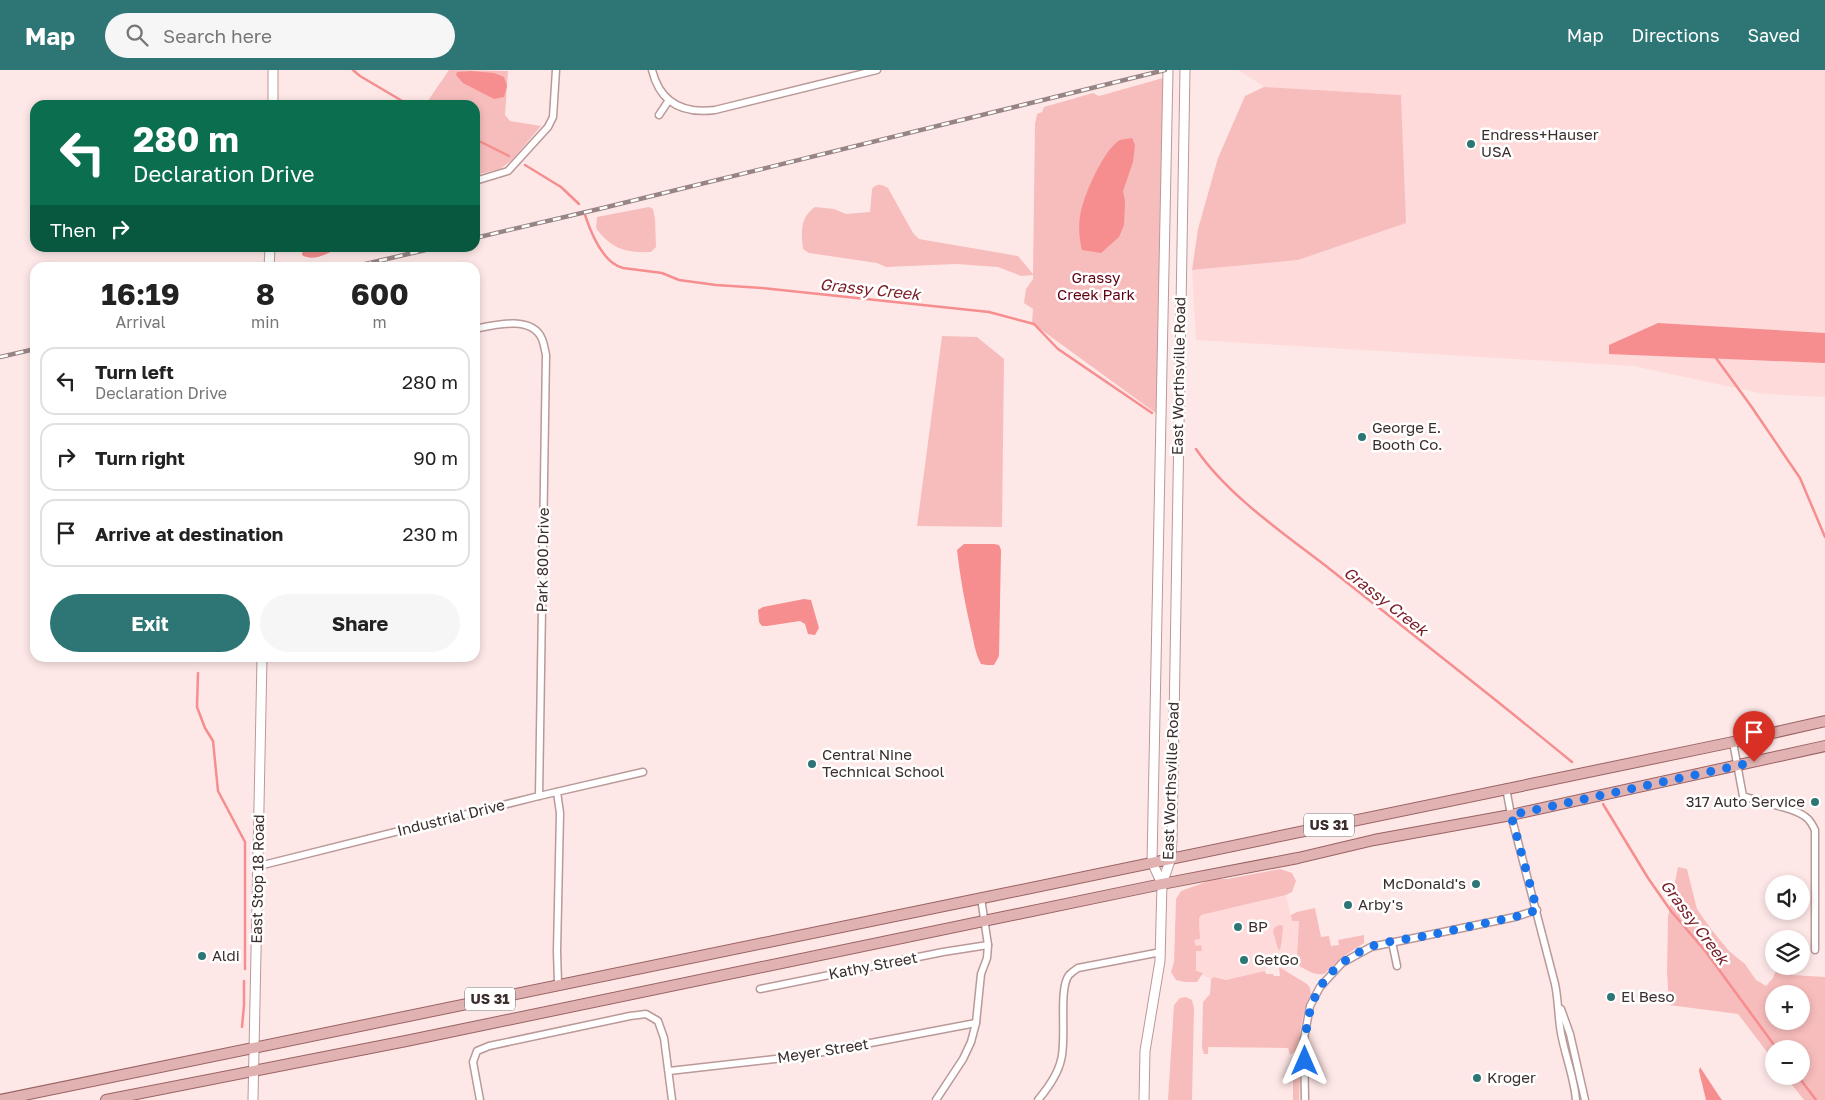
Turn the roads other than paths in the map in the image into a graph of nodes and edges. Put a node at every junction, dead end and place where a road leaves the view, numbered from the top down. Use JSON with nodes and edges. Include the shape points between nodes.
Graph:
{"nodes":[{"id":1,"x":273,"y":70,"type":"edge"},
{"id":2,"x":556,"y":70,"type":"edge"},
{"id":3,"x":652,"y":70,"type":"edge"},
{"id":4,"x":877,"y":70,"type":"edge"},
{"id":5,"x":1168,"y":70,"type":"edge"},
{"id":6,"x":1185,"y":70,"type":"edge"},
{"id":7,"x":273,"y":100,"type":"edge"},
{"id":8,"x":669,"y":100,"type":"junction"},
{"id":9,"x":659,"y":114,"type":"dead end"},
{"id":10,"x":480,"y":180,"type":"edge"},
{"id":11,"x":480,"y":328,"type":"edge"},
{"id":12,"x":262,"y":662,"type":"edge"},
{"id":13,"x":1825,"y":721,"type":"edge"},
{"id":14,"x":1733,"y":742,"type":"junction"},
{"id":15,"x":1825,"y":746,"type":"edge"},
{"id":16,"x":1736,"y":766,"type":"junction"},
{"id":17,"x":643,"y":772,"type":"dead end"},
{"id":18,"x":1506,"y":788,"type":"junction"},
{"id":19,"x":557,"y":792,"type":"junction"},
{"id":20,"x":539,"y":796,"type":"junction"},
{"id":21,"x":1511,"y":815,"type":"junction"},
{"id":22,"x":1171,"y":858,"type":"junction"},
{"id":23,"x":1152,"y":862,"type":"junction"},
{"id":24,"x":259,"y":866,"type":"junction"},
{"id":25,"x":1162,"y":884,"type":"junction"},
{"id":26,"x":981,"y":898,"type":"junction"},
{"id":27,"x":1537,"y":910,"type":"junction"},
{"id":28,"x":984,"y":921,"type":"junction"},
{"id":29,"x":1392,"y":942,"type":"junction"},
{"id":30,"x":988,"y":945,"type":"junction"},
{"id":31,"x":1815,"y":950,"type":"dead end"},
{"id":32,"x":1161,"y":952,"type":"junction"},
{"id":33,"x":1397,"y":966,"type":"dead end"},
{"id":34,"x":558,"y":984,"type":"junction"},
{"id":35,"x":760,"y":989,"type":"dead end"},
{"id":36,"x":1560,"y":1005,"type":"junction"},
{"id":37,"x":976,"y":1023,"type":"junction"},
{"id":38,"x":254,"y":1048,"type":"junction"},
{"id":39,"x":253,"y":1071,"type":"junction"},
{"id":40,"x":669,"y":1071,"type":"junction"},
{"id":41,"x":0,"y":1100,"type":"edge"},
{"id":42,"x":106,"y":1100,"type":"edge"},
{"id":43,"x":253,"y":1100,"type":"edge"},
{"id":44,"x":480,"y":1100,"type":"edge"},
{"id":45,"x":672,"y":1100,"type":"edge"},
{"id":46,"x":936,"y":1100,"type":"edge"},
{"id":47,"x":1038,"y":1100,"type":"edge"},
{"id":48,"x":1144,"y":1100,"type":"edge"},
{"id":49,"x":1305,"y":1100,"type":"edge"},
{"id":50,"x":1576,"y":1100,"type":"edge"},
{"id":51,"x":1585,"y":1100,"type":"edge"}],
"edges":[{"from":1,"to":7,"type":"main road"},
{"from":2,"to":10,"type":"street","via":[[553,117],[548,128],[509,170]]},
{"from":3,"to":8,"type":"street","via":[[660,91]]},
{"from":4,"to":8,"type":"street","via":[[715,110],[693,110]]},
{"from":5,"to":23,"type":"main road","name":"East Worthsville Road"},
{"from":6,"to":22,"type":"main road","name":"East Worthsville Road"},
{"from":8,"to":9,"type":"street"},
{"from":11,"to":20,"type":"street","name":"Park 800 Drive","via":[[515,322],[532,328],[542,338],[546,355]]},
{"from":12,"to":24,"type":"main road","name":"East Stop 18 Road"},
{"from":13,"to":14,"type":"main road","number":"US 31"},
{"from":14,"to":16,"type":"street"},
{"from":14,"to":18,"type":"main road","number":"US 31"},
{"from":15,"to":16,"type":"main road","number":"US 31"},
{"from":16,"to":21,"type":"main road","number":"US 31"},
{"from":16,"to":31,"type":"street","via":[[1743,796],[1797,812],[1808,819],[1815,830]]},
{"from":17,"to":19,"type":"street","name":"Industrial Drive"},
{"from":18,"to":21,"type":"street"},
{"from":18,"to":22,"type":"main road","number":"US 31"},
{"from":19,"to":20,"type":"street","name":"Industrial Drive"},
{"from":19,"to":34,"type":"street","via":[[560,813]]},
{"from":20,"to":24,"type":"street","name":"Industrial Drive"},
{"from":21,"to":25,"type":"main road","number":"US 31"},
{"from":21,"to":27,"type":"street"},
{"from":22,"to":23,"type":"main road","number":"US 31"},
{"from":22,"to":25,"type":"main road","name":"East Worthsville Road"},
{"from":23,"to":25,"type":"main road","name":"East Worthsville Road"},
{"from":23,"to":26,"type":"main road","number":"US 31"},
{"from":24,"to":38,"type":"main road","name":"East Stop 18 Road"},
{"from":25,"to":28,"type":"main road","number":"US 31"},
{"from":25,"to":32,"type":"main road"},
{"from":26,"to":28,"type":"street"},
{"from":26,"to":34,"type":"main road","number":"US 31"},
{"from":27,"to":29,"type":"street"},
{"from":27,"to":36,"type":"street"},
{"from":28,"to":30,"type":"street"},
{"from":28,"to":39,"type":"main road","number":"US 31"},
{"from":29,"to":33,"type":"street"},
{"from":29,"to":49,"type":"street","via":[[1371,946],[1342,963],[1320,987],[1310,1006],[1306,1024]]},
{"from":30,"to":35,"type":"street","name":"Kathy Street"},
{"from":30,"to":37,"type":"street","via":[[979,981]]},
{"from":32,"to":47,"type":"street","via":[[1078,968],[1068,976],[1064,988],[1061,1060],[1053,1079]]},
{"from":32,"to":48,"type":"main road","via":[[1145,1051]]},
{"from":34,"to":38,"type":"main road","number":"US 31"},
{"from":36,"to":50,"type":"street","via":[[1560,1028]]},
{"from":36,"to":51,"type":"street"},
{"from":37,"to":40,"type":"street","name":"Meyer Street","via":[[802,1056]]},
{"from":37,"to":46,"type":"street","via":[[963,1059]]},
{"from":38,"to":39,"type":"main road","name":"East Stop 18 Road"},
{"from":38,"to":41,"type":"main road","number":"US 31"},
{"from":39,"to":42,"type":"main road","number":"US 31"},
{"from":39,"to":43,"type":"main road","name":"East Stop 18 Road"},
{"from":40,"to":44,"type":"street","via":[[658,1021],[646,1014],[630,1016],[477,1051],[474,1062]]},
{"from":40,"to":45,"type":"street"}]}
